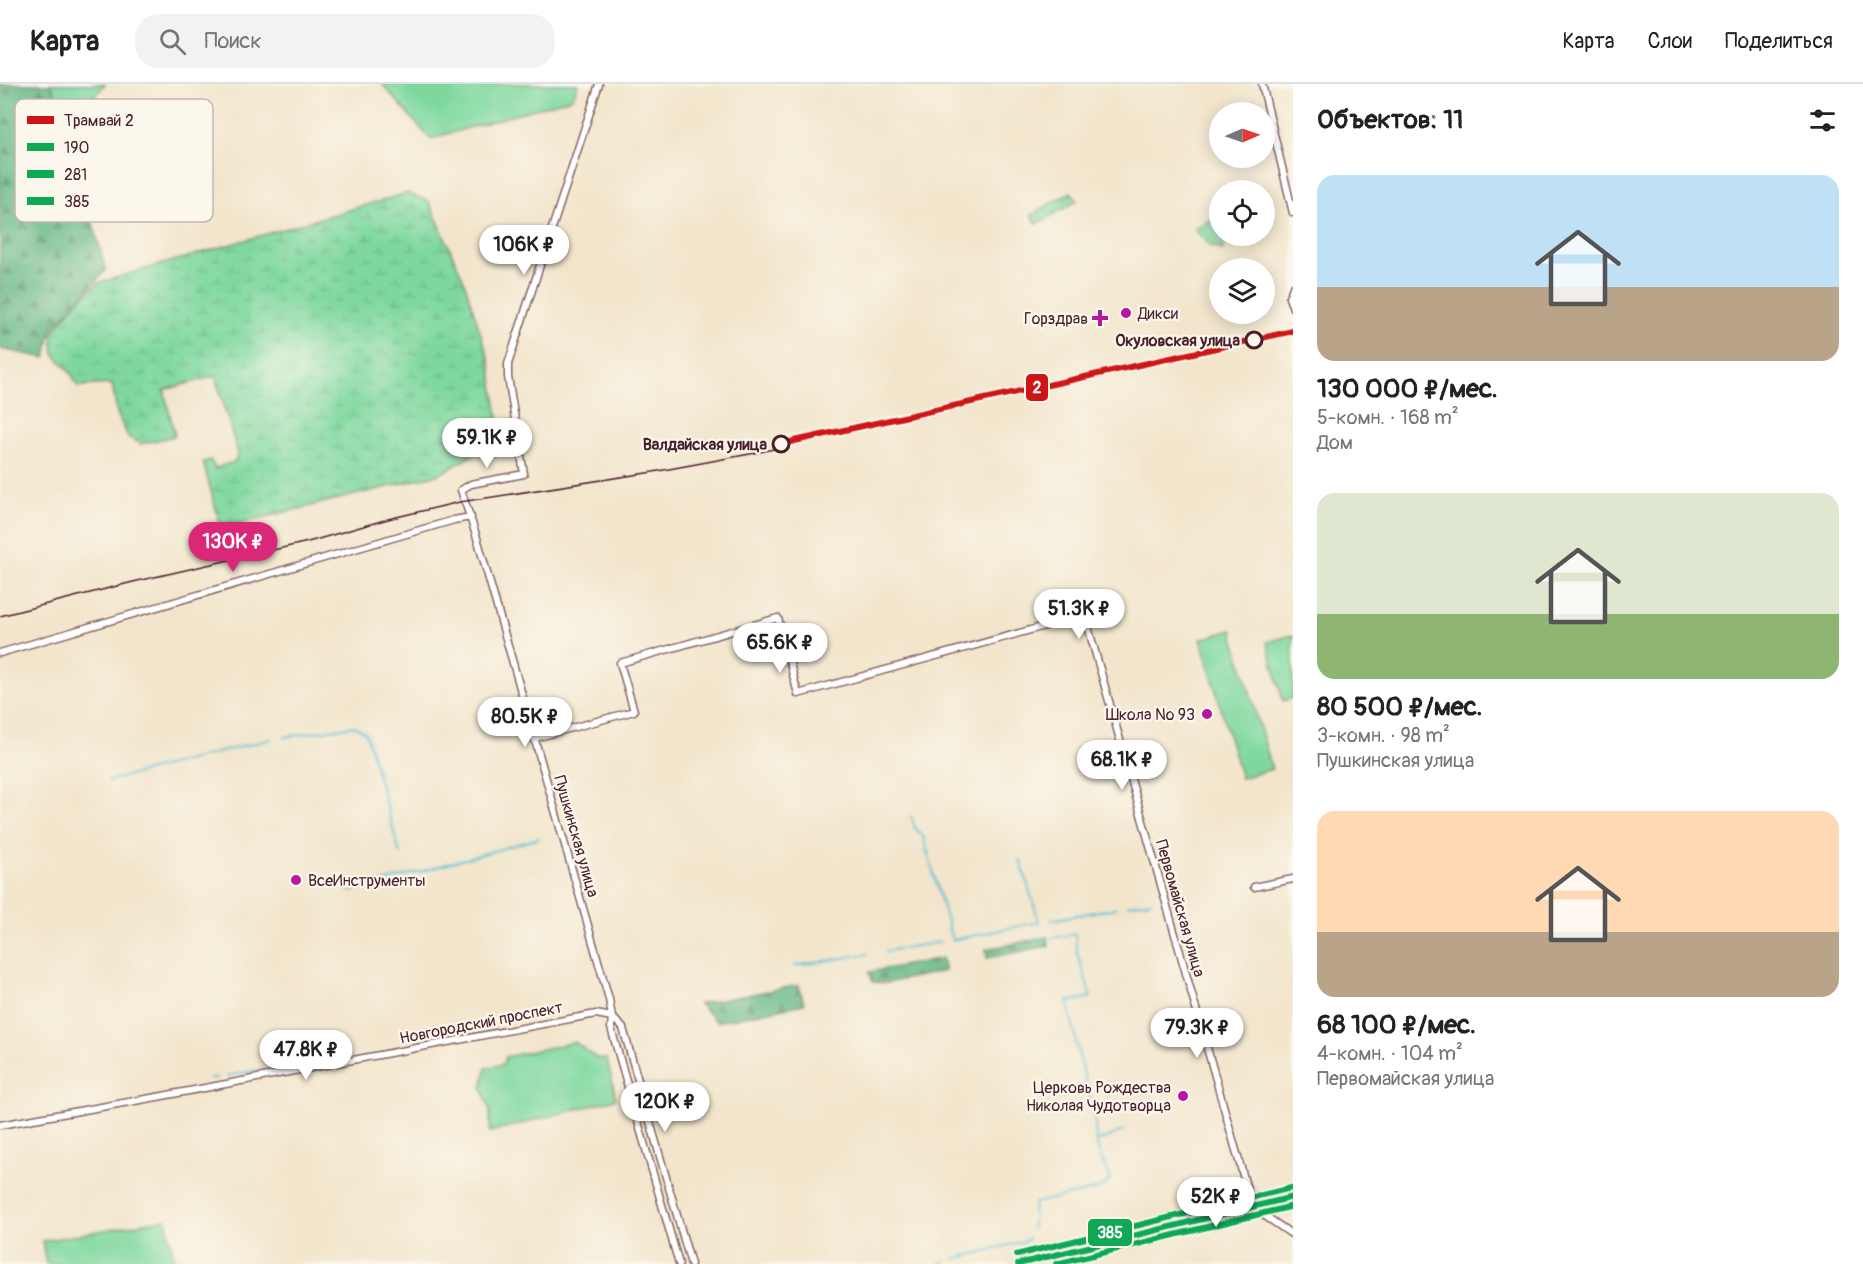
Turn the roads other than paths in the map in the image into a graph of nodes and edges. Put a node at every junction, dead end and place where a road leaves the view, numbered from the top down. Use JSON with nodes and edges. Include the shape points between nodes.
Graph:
{"nodes":[{"id":1,"x":599,"y":84,"type":"edge"},
{"id":2,"x":1262,"y":84,"type":"edge"},
{"id":3,"x":1293,"y":213,"type":"edge"},
{"id":4,"x":1293,"y":287,"type":"edge"},
{"id":5,"x":1293,"y":308,"type":"edge"},
{"id":6,"x":471,"y":517,"type":"junction"},
{"id":7,"x":1082,"y":602,"type":"dead end"},
{"id":8,"x":1085,"y":615,"type":"junction"},
{"id":9,"x":0,"y":653,"type":"edge"},
{"id":10,"x":535,"y":738,"type":"junction"},
{"id":11,"x":1293,"y":879,"type":"edge"},
{"id":12,"x":1254,"y":886,"type":"dead end"},
{"id":13,"x":612,"y":1017,"type":"junction"},
{"id":14,"x":0,"y":1125,"type":"edge"},
{"id":15,"x":1293,"y":1197,"type":"edge"},
{"id":16,"x":1251,"y":1207,"type":"junction"},
{"id":17,"x":1293,"y":1235,"type":"edge"},
{"id":18,"x":679,"y":1264,"type":"edge"},
{"id":19,"x":691,"y":1264,"type":"edge"},
{"id":20,"x":1018,"y":1264,"type":"edge"}],
"edges":[{"from":1,"to":6,"type":"street","name":"Пушкинская улица","via":[[508,364],[524,474],[471,484],[461,490]]},
{"from":2,"to":3,"type":"street"},
{"from":4,"to":5,"type":"street","via":[[1289,298]]},
{"from":6,"to":9,"type":"street"},
{"from":6,"to":10,"type":"street","name":"Пушкинская улица"},
{"from":7,"to":8,"type":"street","name":"Первомайская улица"},
{"from":8,"to":10,"type":"street","via":[[798,694],[778,618],[620,663],[634,711]]},
{"from":8,"to":16,"type":"street","name":"Первомайская улица"},
{"from":10,"to":13,"type":"street","name":"Пушкинская улица"},
{"from":11,"to":12,"type":"street"},
{"from":13,"to":14,"type":"street","name":"Новгородский проспект","via":[[596,1014]]},
{"from":13,"to":18,"type":"street","name":"Пушкинская улица","via":[[611,1028]]},
{"from":13,"to":19,"type":"street","name":"Пушкинская улица","via":[[623,1028]]},
{"from":15,"to":16,"type":"street"},
{"from":16,"to":17,"type":"street"},
{"from":16,"to":20,"type":"street"}]}
